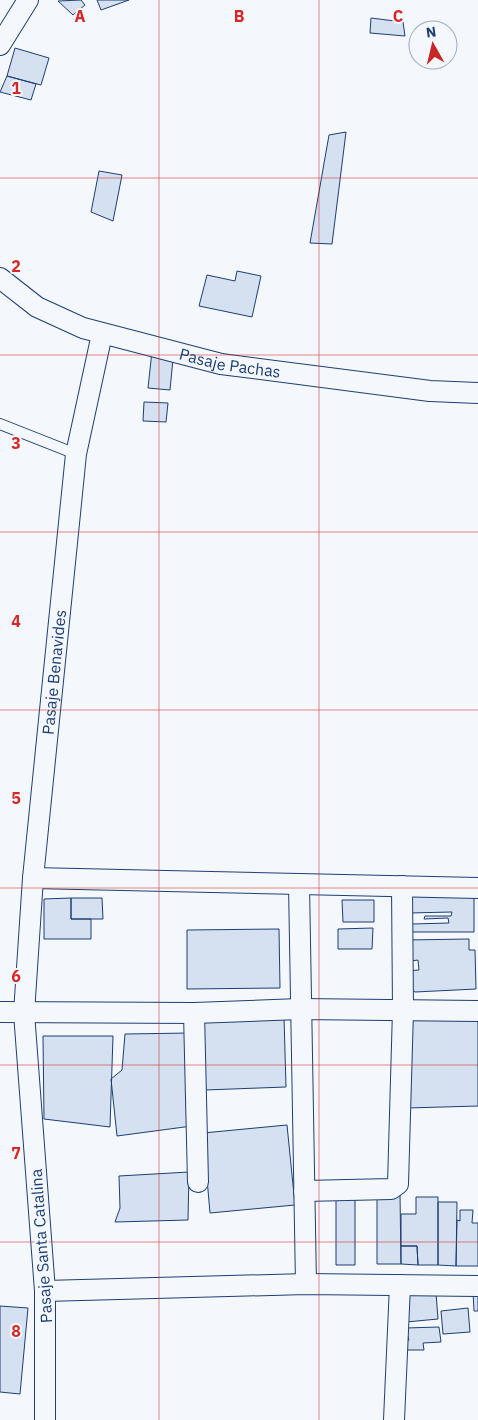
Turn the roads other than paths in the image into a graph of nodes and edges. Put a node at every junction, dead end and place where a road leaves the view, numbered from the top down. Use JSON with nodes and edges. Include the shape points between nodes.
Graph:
{"nodes":[{"id":1,"x":28,"y":0,"type":"edge"},
{"id":2,"x":0,"y":44,"type":"edge"},
{"id":3,"x":0,"y":278,"type":"edge"},
{"id":4,"x":102,"y":334,"type":"junction"},
{"id":5,"x":478,"y":393,"type":"edge"},
{"id":6,"x":0,"y":424,"type":"edge"},
{"id":7,"x":76,"y":454,"type":"junction"},
{"id":8,"x":34,"y":878,"type":"junction"},
{"id":9,"x":299,"y":884,"type":"junction"},
{"id":10,"x":402,"y":886,"type":"junction"},
{"id":11,"x":478,"y":888,"type":"edge"},
{"id":12,"x":300,"y":1009,"type":"junction"},
{"id":13,"x":403,"y":1010,"type":"junction"},
{"id":14,"x":478,"y":1011,"type":"edge"},
{"id":15,"x":0,"y":1012,"type":"edge"},
{"id":16,"x":24,"y":1013,"type":"junction"},
{"id":17,"x":194,"y":1013,"type":"junction"},
{"id":18,"x":198,"y":1182,"type":"dead end"},
{"id":19,"x":304,"y":1191,"type":"junction"},
{"id":20,"x":306,"y":1284,"type":"junction"},
{"id":21,"x":400,"y":1285,"type":"junction"},
{"id":22,"x":478,"y":1286,"type":"edge"},
{"id":23,"x":45,"y":1291,"type":"junction"},
{"id":24,"x":45,"y":1420,"type":"edge"},
{"id":25,"x":394,"y":1420,"type":"edge"}],
"edges":[{"from":1,"to":2,"type":"street"},
{"from":3,"to":4,"type":"street","name":"Pasaje Pachas","via":[[37,307]]},
{"from":4,"to":5,"type":"street","name":"Pasaje Pachas","via":[[221,364],[430,391]]},
{"from":4,"to":7,"type":"street","name":"Pasaje Benavides"},
{"from":6,"to":7,"type":"lane"},
{"from":7,"to":8,"type":"street","name":"Pasaje Benavides"},
{"from":8,"to":9,"type":"street"},
{"from":8,"to":16,"type":"street","name":"Pasaje Benavides"},
{"from":9,"to":10,"type":"street"},
{"from":9,"to":12,"type":"street"},
{"from":10,"to":11,"type":"street"},
{"from":10,"to":13,"type":"street"},
{"from":12,"to":13,"type":"street"},
{"from":12,"to":17,"type":"street"},
{"from":12,"to":19,"type":"street"},
{"from":13,"to":14,"type":"street"},
{"from":13,"to":19,"type":"street","via":[[398,1184],[392,1189]]},
{"from":15,"to":16,"type":"street"},
{"from":16,"to":17,"type":"street"},
{"from":16,"to":23,"type":"street","name":"Pasaje Santa Catalina"},
{"from":17,"to":18,"type":"street"},
{"from":19,"to":20,"type":"street"},
{"from":20,"to":21,"type":"street"},
{"from":20,"to":23,"type":"street"},
{"from":21,"to":22,"type":"street"},
{"from":21,"to":25,"type":"street"},
{"from":23,"to":24,"type":"street","name":"Pasaje Santa Catalina"}]}
